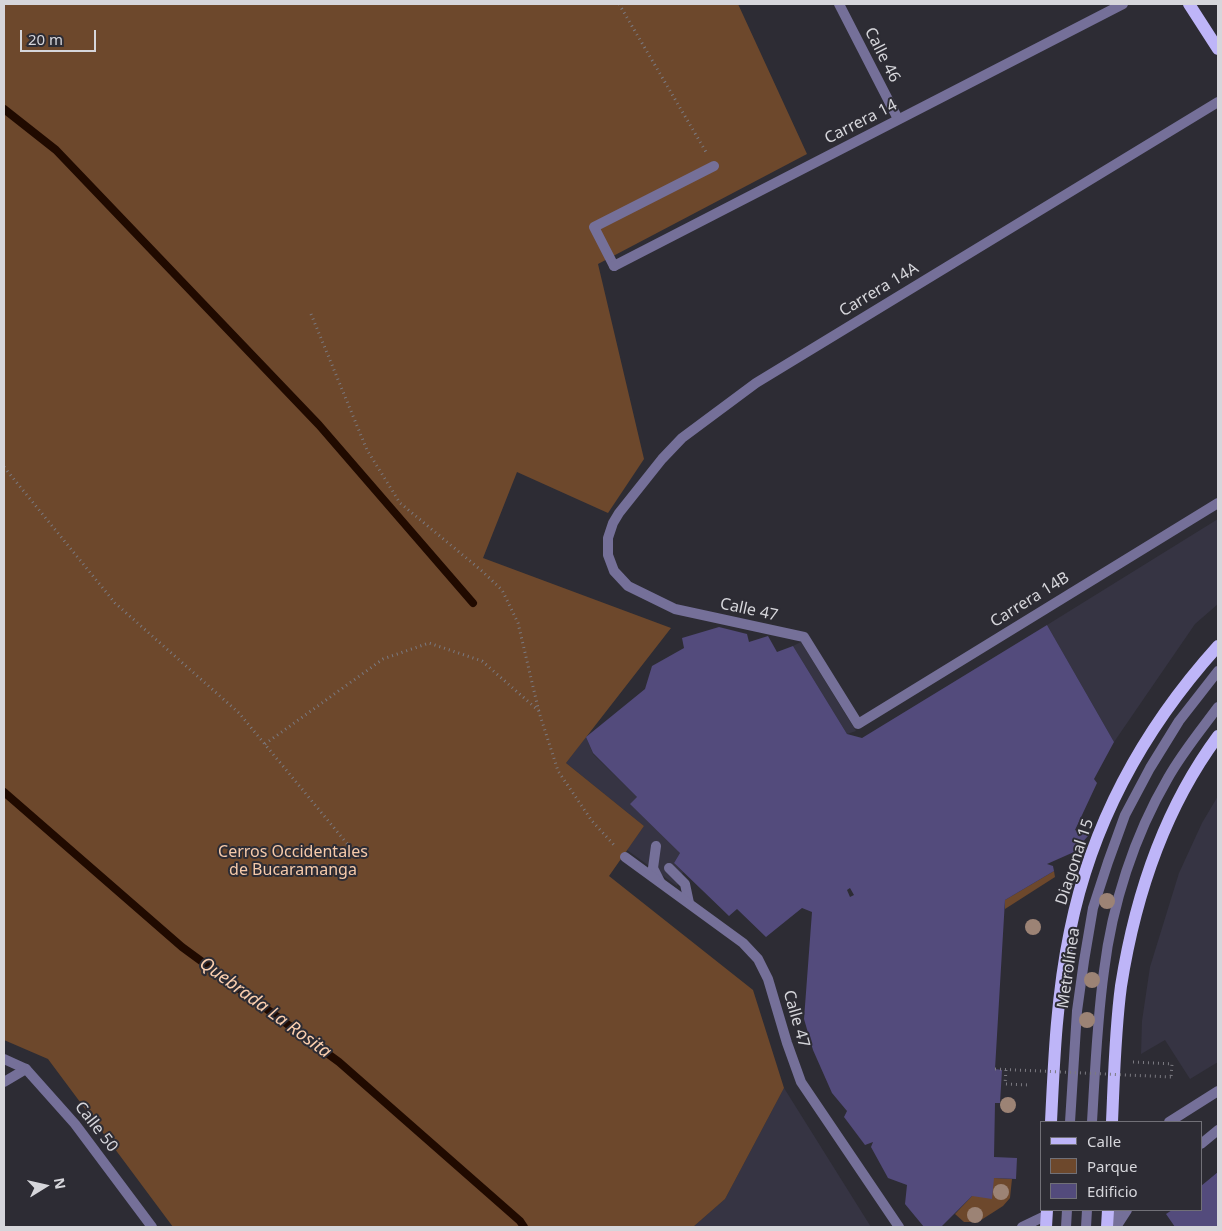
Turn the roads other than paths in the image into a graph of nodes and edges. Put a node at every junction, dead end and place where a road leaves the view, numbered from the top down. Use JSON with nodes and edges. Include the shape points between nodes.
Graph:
{"nodes":[{"id":1,"x":839,"y":4,"type":"edge"},
{"id":2,"x":1123,"y":4,"type":"edge"},
{"id":3,"x":1189,"y":4,"type":"edge"},
{"id":4,"x":1218,"y":49,"type":"edge"},
{"id":5,"x":1218,"y":102,"type":"edge"},
{"id":6,"x":898,"y":119,"type":"junction"},
{"id":7,"x":714,"y":166,"type":"road end"},
{"id":8,"x":1218,"y":503,"type":"edge"},
{"id":9,"x":608,"y":555,"type":"joint"},
{"id":10,"x":1218,"y":646,"type":"edge"},
{"id":11,"x":1218,"y":671,"type":"edge"},
{"id":12,"x":1218,"y":707,"type":"edge"},
{"id":13,"x":858,"y":724,"type":"joint"},
{"id":14,"x":1218,"y":736,"type":"edge"},
{"id":15,"x":656,"y":846,"type":"dead end"},
{"id":16,"x":625,"y":857,"type":"road end"},
{"id":17,"x":669,"y":868,"type":"dead end"},
{"id":18,"x":660,"y":882,"type":"junction"},
{"id":19,"x":689,"y":903,"type":"junction"},
{"id":20,"x":4,"y":1059,"type":"edge"},
{"id":21,"x":26,"y":1069,"type":"junction"},
{"id":22,"x":4,"y":1082,"type":"edge"},
{"id":23,"x":1218,"y":1091,"type":"edge"},
{"id":24,"x":1051,"y":1121,"type":"edge"},
{"id":25,"x":1070,"y":1121,"type":"edge"},
{"id":26,"x":1092,"y":1121,"type":"edge"},
{"id":27,"x":1112,"y":1121,"type":"edge"},
{"id":28,"x":1172,"y":1121,"type":"edge"},
{"id":29,"x":1218,"y":1130,"type":"edge"},
{"id":30,"x":1202,"y":1143,"type":"edge"},
{"id":31,"x":1067,"y":1211,"type":"edge"},
{"id":32,"x":1087,"y":1211,"type":"edge"},
{"id":33,"x":1108,"y":1211,"type":"edge"},
{"id":34,"x":1118,"y":1211,"type":"edge"},
{"id":35,"x":1126,"y":1211,"type":"edge"},
{"id":36,"x":1046,"y":1217,"type":"edge"},
{"id":37,"x":152,"y":1227,"type":"edge"},
{"id":38,"x":899,"y":1227,"type":"edge"},
{"id":39,"x":1022,"y":1227,"type":"edge"},
{"id":40,"x":1066,"y":1227,"type":"edge"},
{"id":41,"x":1086,"y":1227,"type":"edge"},
{"id":42,"x":1108,"y":1227,"type":"edge"},
{"id":43,"x":1115,"y":1227,"type":"edge"}],
"edges":[{"from":1,"to":6,"type":"street","name":"Calle 46"},
{"from":2,"to":6,"type":"street","name":"Carrera 14"},
{"from":3,"to":4,"type":"main road"},
{"from":5,"to":9,"type":"street","name":"Carrera 14A","via":[[756,383],[716,412],[682,438],[619,513],[608,538]]},
{"from":6,"to":7,"type":"street","name":"Carrera 14","via":[[614,266],[594,227]]},
{"from":8,"to":13,"type":"street","name":"Carrera 14B"},
{"from":9,"to":13,"type":"street","name":"Calle 47","via":[[614,571],[628,586],[675,609],[804,637]]},
{"from":10,"to":24,"type":"main road","name":"Diagonal 15","via":[[1192,675],[1139,750],[1098,837],[1070,931],[1061,989]]},
{"from":11,"to":25,"type":"street","name":"Metrolínea","via":[[1179,721],[1150,768],[1125,815],[1108,862],[1093,908],[1084,961],[1077,1011]]},
{"from":12,"to":26,"type":"street","via":[[1168,778],[1148,816],[1128,867],[1113,918],[1104,970]]},
{"from":14,"to":27,"type":"main road","via":[[1183,790],[1144,884],[1121,987]]},
{"from":15,"to":18,"type":"street","via":[[653,868]]},
{"from":16,"to":18,"type":"street","name":"Calle 47"},
{"from":17,"to":19,"type":"street","via":[[685,884]]},
{"from":18,"to":19,"type":"street","name":"Calle 47"},
{"from":19,"to":38,"type":"street","name":"Calle 47","via":[[743,942],[758,959],[768,979],[786,1043],[802,1082]]},
{"from":20,"to":21,"type":"street","name":"Calle 50"},
{"from":21,"to":22,"type":"street"},
{"from":21,"to":37,"type":"street","name":"Calle 50","via":[[75,1124]]},
{"from":23,"to":28,"type":"street"},
{"from":29,"to":30,"type":"street"},
{"from":31,"to":40,"type":"street"},
{"from":32,"to":41,"type":"street"},
{"from":33,"to":42,"type":"main road"},
{"from":34,"to":43,"type":"street"},
{"from":35,"to":43,"type":"street"},
{"from":36,"to":39,"type":"street"}]}
